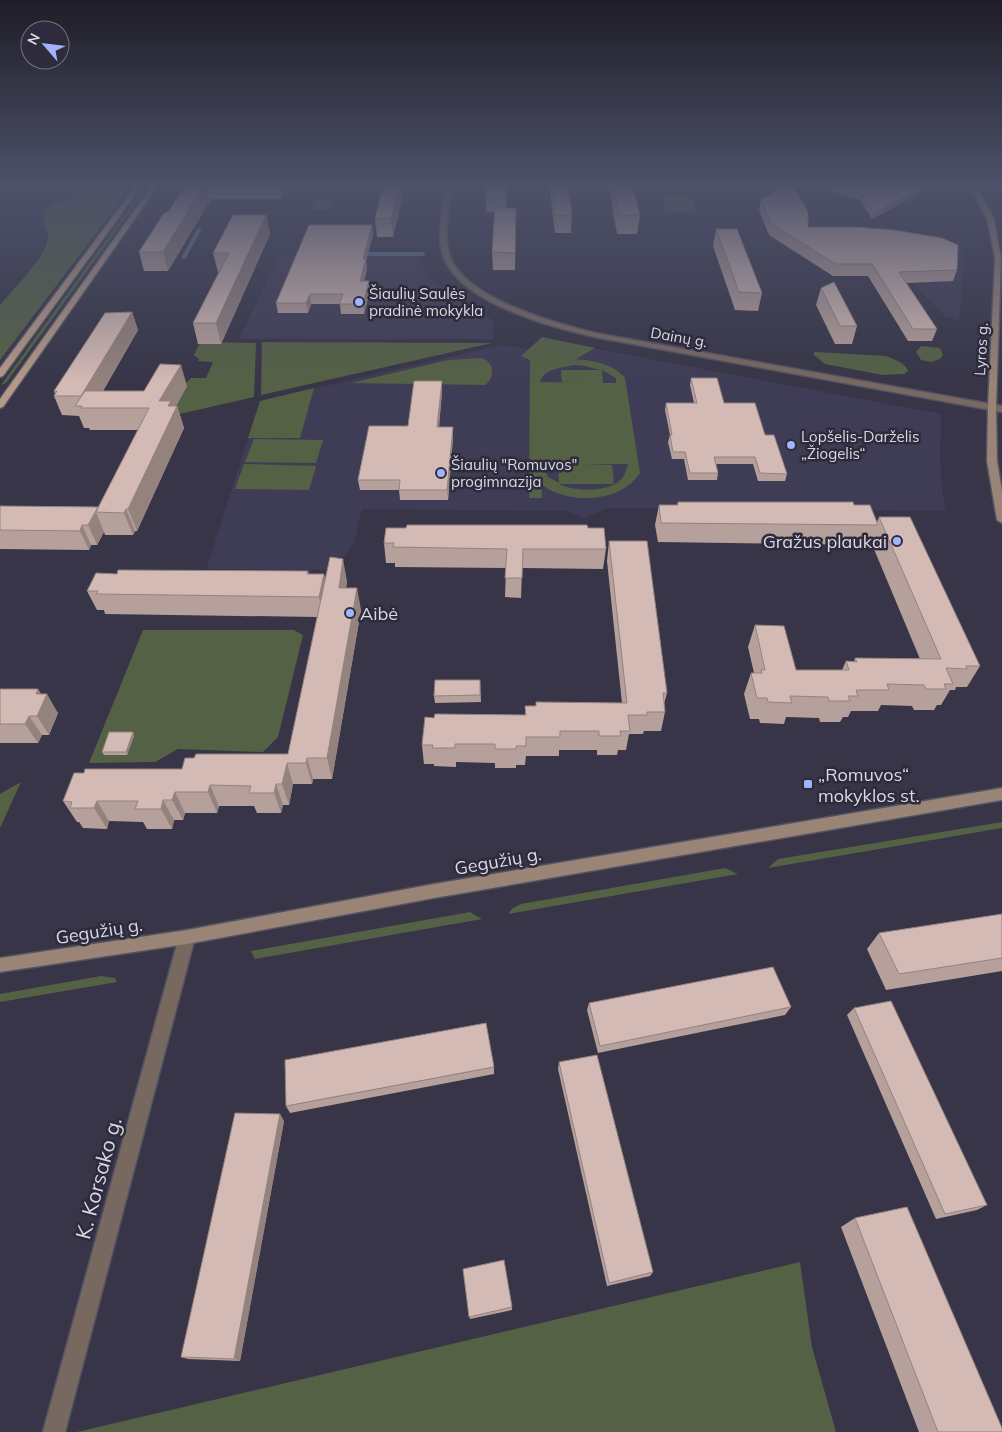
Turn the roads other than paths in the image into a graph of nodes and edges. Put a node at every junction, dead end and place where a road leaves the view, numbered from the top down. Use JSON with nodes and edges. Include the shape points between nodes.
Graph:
{"nodes":[{"id":1,"x":92,"y":250,"type":"edge"},
{"id":2,"x":110,"y":250,"type":"edge"},
{"id":3,"x":445,"y":250,"type":"edge"},
{"id":4,"x":998,"y":250,"type":"edge"},
{"id":5,"x":0,"y":374,"type":"edge"},
{"id":6,"x":0,"y":388,"type":"edge"},
{"id":7,"x":13,"y":388,"type":"junction"},
{"id":8,"x":0,"y":405,"type":"edge"},
{"id":9,"x":992,"y":407,"type":"junction"},
{"id":10,"x":1002,"y":409,"type":"edge"},
{"id":11,"x":1002,"y":520,"type":"edge"},
{"id":12,"x":1002,"y":794,"type":"edge"},
{"id":13,"x":187,"y":937,"type":"junction"},
{"id":14,"x":0,"y":965,"type":"edge"},
{"id":15,"x":54,"y":1432,"type":"edge"}],
"edges":[{"from":1,"to":5,"type":"main road"},
{"from":2,"to":7,"type":"main road"},
{"from":3,"to":9,"type":"street","name":"Dainų g.","via":[[450,263],[470,284],[518,313],[554,326]]},
{"from":4,"to":9,"type":"street","name":"Lyros g."},
{"from":6,"to":7,"type":"main road"},
{"from":7,"to":8,"type":"main road"},
{"from":9,"to":10,"type":"street","name":"Dainų g."},
{"from":9,"to":11,"type":"street","name":"Lyros g.","via":[[992,460]]},
{"from":12,"to":13,"type":"street","name":"Gegužių g.","via":[[434,891]]},
{"from":13,"to":14,"type":"street","name":"Gegužių g."},
{"from":13,"to":15,"type":"street","name":"K. Korsako g."}]}
